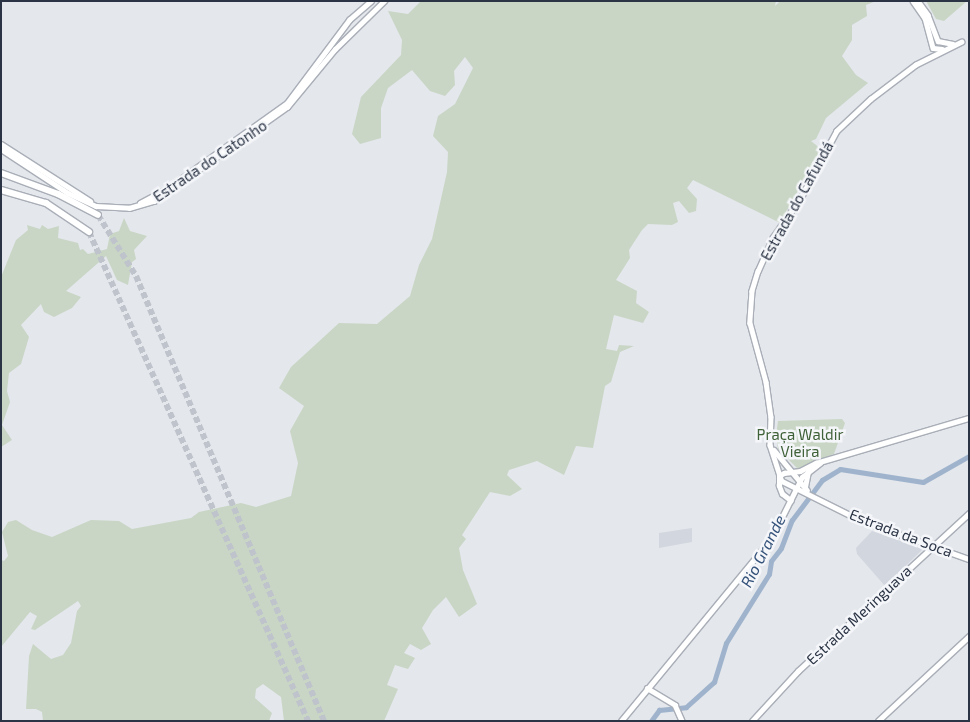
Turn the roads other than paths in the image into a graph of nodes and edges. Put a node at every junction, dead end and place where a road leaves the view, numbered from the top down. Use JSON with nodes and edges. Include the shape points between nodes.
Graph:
{"nodes":[{"id":1,"x":384,"y":1,"type":"edge"},
{"id":2,"x":913,"y":1,"type":"edge"},
{"id":3,"x":918,"y":1,"type":"edge"},
{"id":4,"x":369,"y":3,"type":"edge"},
{"id":5,"x":374,"y":10,"type":"junction"},
{"id":6,"x":350,"y":20,"type":"junction"},
{"id":7,"x":356,"y":27,"type":"junction"},
{"id":8,"x":962,"y":42,"type":"junction"},
{"id":9,"x":969,"y":42,"type":"edge"},
{"id":10,"x":937,"y":46,"type":"junction"},
{"id":11,"x":946,"y":48,"type":"junction"},
{"id":12,"x":931,"y":56,"type":"junction"},
{"id":13,"x":923,"y":61,"type":"junction"},
{"id":14,"x":1,"y":144,"type":"edge"},
{"id":15,"x":1,"y":149,"type":"edge"},
{"id":16,"x":1,"y":173,"type":"edge"},
{"id":17,"x":1,"y":190,"type":"edge"},
{"id":18,"x":98,"y":215,"type":"tunnel mouth"},
{"id":19,"x":89,"y":232,"type":"tunnel mouth"},
{"id":20,"x":969,"y":418,"type":"edge"},
{"id":21,"x":770,"y":439,"type":"junction"},
{"id":22,"x":820,"y":463,"type":"junction"},
{"id":23,"x":808,"y":471,"type":"junction"},
{"id":24,"x":793,"y":473,"type":"junction"},
{"id":25,"x":779,"y":476,"type":"junction"},
{"id":26,"x":800,"y":481,"type":"junction"},
{"id":27,"x":797,"y":488,"type":"junction"},
{"id":28,"x":807,"y":490,"type":"junction"},
{"id":29,"x":791,"y":501,"type":"junction"},
{"id":30,"x":969,"y":512,"type":"edge"},
{"id":31,"x":933,"y":546,"type":"junction"},
{"id":32,"x":969,"y":559,"type":"edge"},
{"id":33,"x":969,"y":636,"type":"edge"},
{"id":34,"x":647,"y":688,"type":"junction"},
{"id":35,"x":682,"y":718,"type":"edge"},
{"id":36,"x":620,"y":721,"type":"edge"},
{"id":37,"x":752,"y":721,"type":"edge"},
{"id":38,"x":878,"y":721,"type":"edge"}],
"edges":[{"from":1,"to":5,"type":"street","name":"Estrada do Catonho"},
{"from":2,"to":10,"type":"street","via":[[925,18]]},
{"from":3,"to":10,"type":"street","via":[[928,15]]},
{"from":4,"to":5,"type":"street","via":[[374,4]]},
{"from":4,"to":6,"type":"street","name":"Estrada do Catonho"},
{"from":5,"to":7,"type":"street","name":"Estrada do Catonho"},
{"from":6,"to":7,"type":"street","via":[[349,27]]},
{"from":6,"to":14,"type":"street","name":"Estrada do Catonho","via":[[287,103],[168,188],[141,202],[115,206],[86,199]]},
{"from":7,"to":15,"type":"street","name":"Estrada do Catonho","via":[[287,107],[154,201],[129,208],[96,206],[68,193]]},
{"from":8,"to":9,"type":"street","name":"Estrada do Cafundá"},
{"from":8,"to":10,"type":"street","name":"Estrada do Cafundá"},
{"from":8,"to":11,"type":"street","name":"Estrada do Cafundá"},
{"from":10,"to":11,"type":"street"},
{"from":10,"to":12,"type":"street"},
{"from":10,"to":13,"type":"street","name":"Estrada do Cafundá"},
{"from":11,"to":12,"type":"street","name":"Estrada do Cafundá"},
{"from":12,"to":13,"type":"street","name":"Estrada do Cafundá"},
{"from":13,"to":21,"type":"street","name":"Estrada do Cafundá","via":[[871,99],[837,131],[801,198],[773,238],[758,271],[752,292],[751,330],[766,382],[771,417]]},
{"from":16,"to":18,"type":"highway","via":[[58,194]]},
{"from":17,"to":19,"type":"highway","via":[[46,203]]},
{"from":20,"to":22,"type":"street"},
{"from":21,"to":24,"type":"street","name":"Estrada do Cafundá","via":[[776,455]]},
{"from":21,"to":25,"type":"street","name":"Estrada do Cafundá"},
{"from":22,"to":23,"type":"street"},
{"from":22,"to":24,"type":"street"},
{"from":23,"to":26,"type":"street"},
{"from":23,"to":28,"type":"street"},
{"from":24,"to":25,"type":"street"},
{"from":24,"to":26,"type":"street","name":"Estrada do Cafundá"},
{"from":25,"to":27,"type":"street"},
{"from":25,"to":29,"type":"street","name":"Estrada do Cafundá","via":[[781,490]]},
{"from":26,"to":27,"type":"street"},
{"from":26,"to":28,"type":"street","name":"Estrada da Soca"},
{"from":27,"to":28,"type":"street","name":"Estrada da Soca"},
{"from":27,"to":29,"type":"street"},
{"from":28,"to":31,"type":"street","name":"Estrada da Soca","via":[[862,521]]},
{"from":29,"to":34,"type":"street","via":[[771,539]]},
{"from":30,"to":31,"type":"street","name":"Estrada Meringuava"},
{"from":31,"to":32,"type":"street","name":"Estrada da Soca"},
{"from":31,"to":37,"type":"street","name":"Estrada Meringuava","via":[[798,671]]},
{"from":33,"to":38,"type":"street"},
{"from":34,"to":35,"type":"street","via":[[675,705]]},
{"from":34,"to":36,"type":"street"}]}
